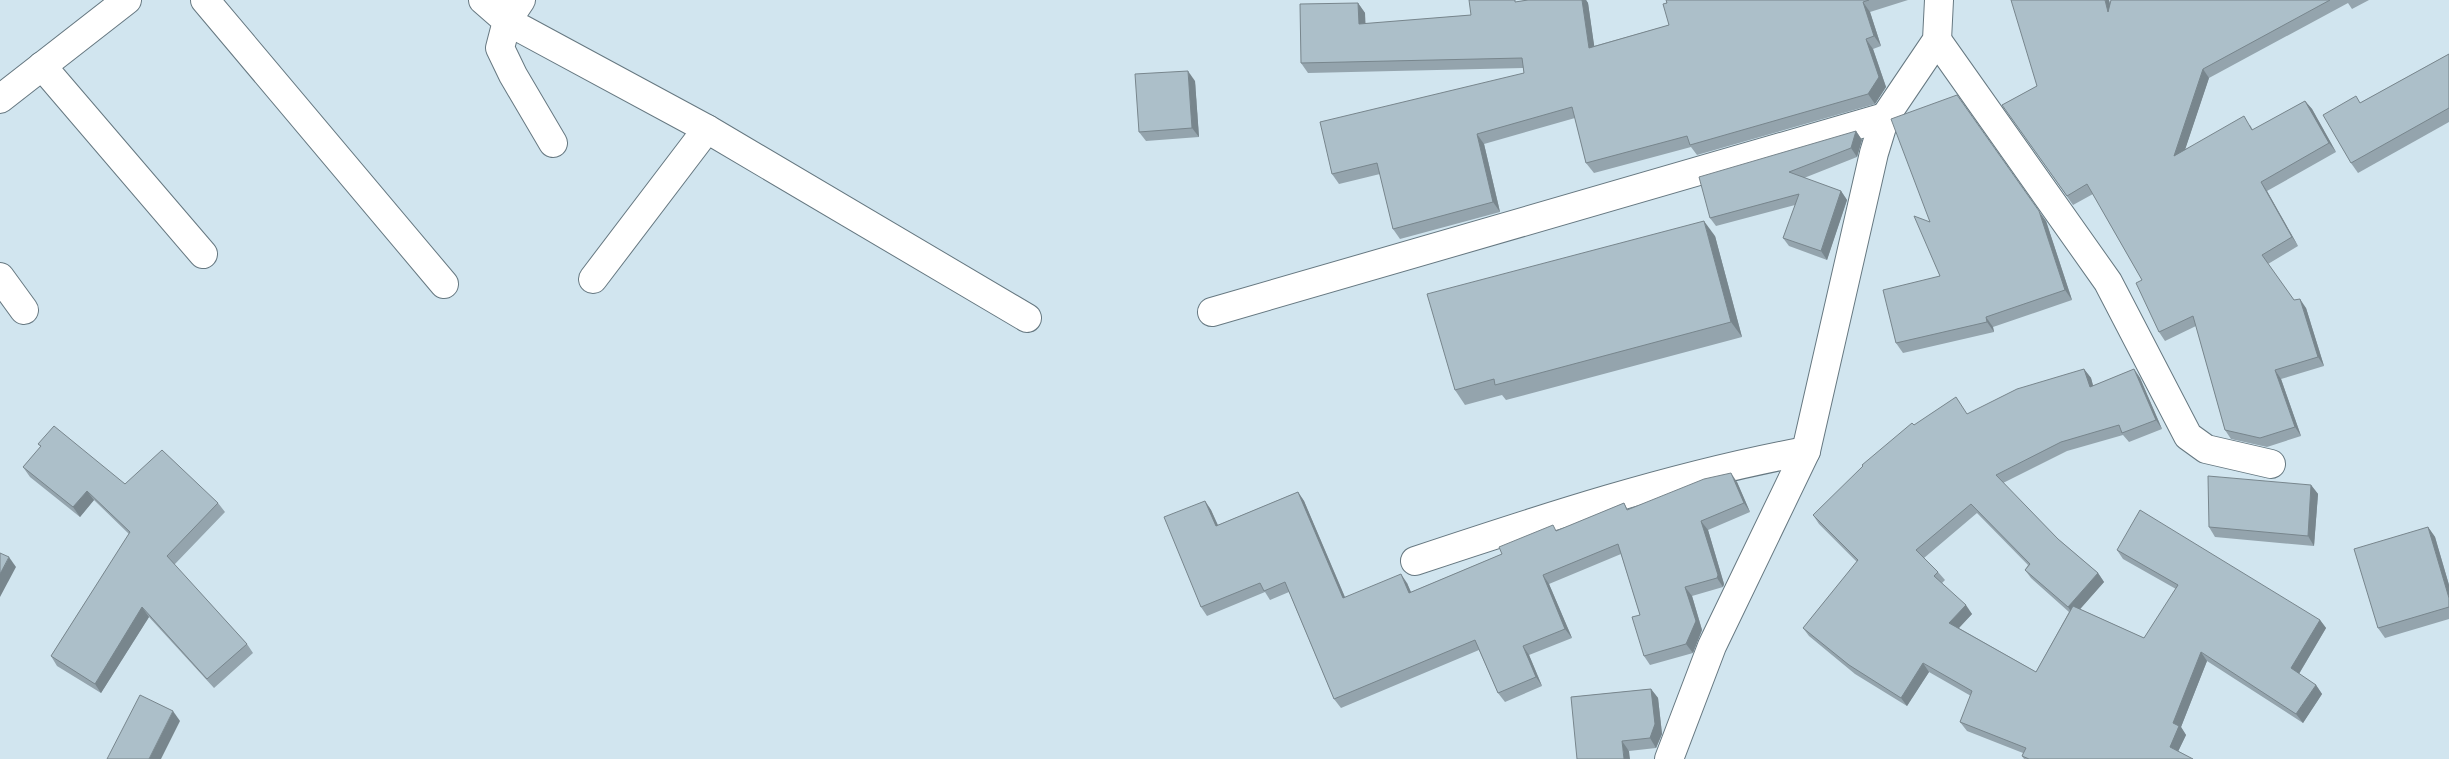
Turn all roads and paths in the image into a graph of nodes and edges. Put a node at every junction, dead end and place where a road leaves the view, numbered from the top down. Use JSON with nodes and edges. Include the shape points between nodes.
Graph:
{"nodes":[{"id":1,"x":127,"y":0,"type":"edge"},
{"id":2,"x":205,"y":0,"type":"edge"},
{"id":3,"x":483,"y":0,"type":"edge"},
{"id":4,"x":1939,"y":0,"type":"edge"},
{"id":5,"x":514,"y":11,"type":"edge"},
{"id":6,"x":1937,"y":40,"type":"junction"},
{"id":7,"x":42,"y":66,"type":"junction"},
{"id":8,"x":0,"y":99,"type":"edge"},
{"id":9,"x":1885,"y":118,"type":"junction"},
{"id":10,"x":707,"y":130,"type":"junction"},
{"id":11,"x":553,"y":143,"type":"dead end"},
{"id":12,"x":204,"y":254,"type":"dead end"},
{"id":13,"x":0,"y":277,"type":"edge"},
{"id":14,"x":593,"y":279,"type":"dead end"},
{"id":15,"x":444,"y":284,"type":"dead end"},
{"id":16,"x":24,"y":310,"type":"dead end"},
{"id":17,"x":1212,"y":312,"type":"dead end"},
{"id":18,"x":1027,"y":318,"type":"dead end"},
{"id":19,"x":1806,"y":451,"type":"junction"},
{"id":20,"x":2271,"y":464,"type":"dead end"},
{"id":21,"x":1415,"y":561,"type":"dead end"},
{"id":22,"x":1669,"y":759,"type":"edge"}],
"edges":[{"from":1,"to":7,"type":"street"},
{"from":2,"to":15,"type":"street"},
{"from":3,"to":5,"type":"street"},
{"from":4,"to":6,"type":"street"},
{"from":5,"to":10,"type":"street"},
{"from":5,"to":11,"type":"street","via":[[500,48]]},
{"from":6,"to":9,"type":"street"},
{"from":6,"to":20,"type":"street","via":[[2108,282],[2188,436],[2206,449]]},
{"from":7,"to":8,"type":"street"},
{"from":7,"to":12,"type":"street"},
{"from":9,"to":17,"type":"street"},
{"from":9,"to":19,"type":"street"},
{"from":10,"to":14,"type":"street"},
{"from":10,"to":18,"type":"street"},
{"from":13,"to":16,"type":"street"},
{"from":19,"to":21,"type":"street","via":[[1655,485]]},
{"from":19,"to":22,"type":"street","via":[[1712,646]]}]}
